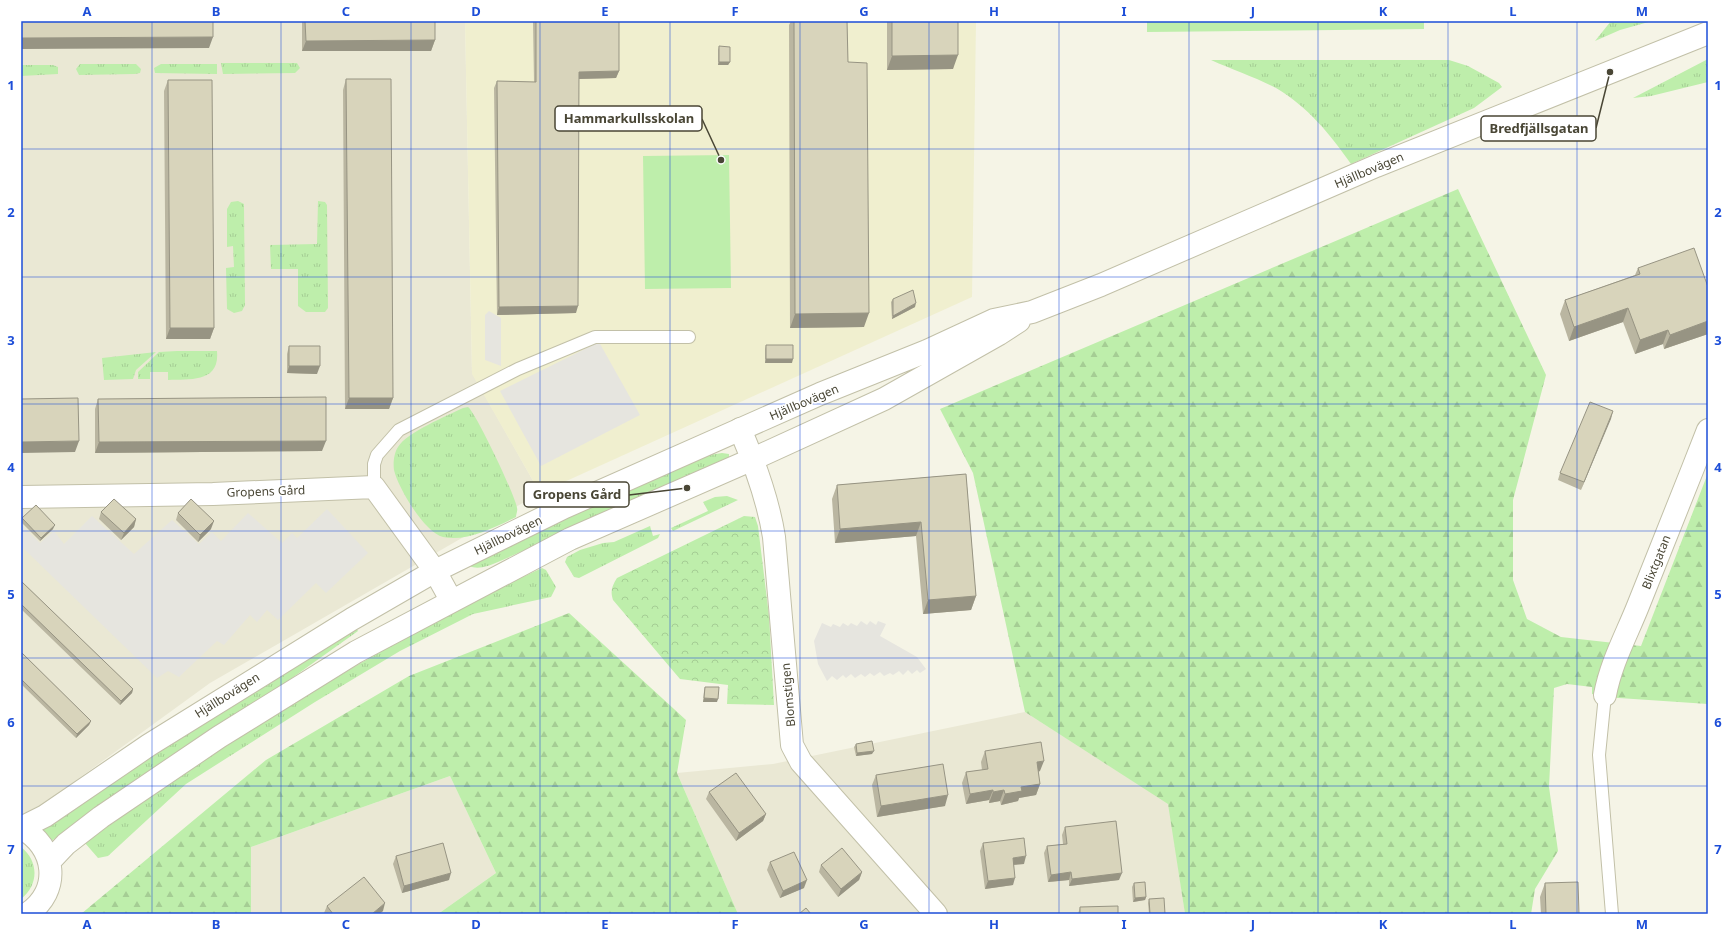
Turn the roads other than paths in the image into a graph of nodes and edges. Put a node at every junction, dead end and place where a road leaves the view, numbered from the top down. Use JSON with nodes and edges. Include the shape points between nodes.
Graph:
{"nodes":[{"id":1,"x":1708,"y":33,"type":"edge"},
{"id":2,"x":1032,"y":312,"type":"junction"},
{"id":3,"x":689,"y":337,"type":"dead end"},
{"id":4,"x":740,"y":429,"type":"junction"},
{"id":5,"x":1708,"y":430,"type":"edge"},
{"id":6,"x":753,"y":459,"type":"junction"},
{"id":7,"x":374,"y":487,"type":"junction"},
{"id":8,"x":21,"y":496,"type":"edge"},
{"id":9,"x":435,"y":571,"type":"junction"},
{"id":10,"x":451,"y":600,"type":"junction"},
{"id":11,"x":1604,"y":695,"type":"joint"},
{"id":12,"x":21,"y":828,"type":"edge"},
{"id":13,"x":50,"y":862,"type":"junction"},
{"id":14,"x":31,"y":913,"type":"edge"},
{"id":15,"x":936,"y":914,"type":"edge"},
{"id":16,"x":1612,"y":914,"type":"edge"}],
"edges":[{"from":1,"to":2,"type":"street","name":"Hjällbovägen","via":[[1376,166],[1130,273]]},
{"from":2,"to":4,"type":"street","name":"Hjällbovägen","via":[[994,320],[927,351]]},
{"from":2,"to":6,"type":"street","name":"Hjällbovägen","via":[[999,334],[884,399]]},
{"from":3,"to":7,"type":"lane","via":[[595,337],[518,370],[399,430],[377,455],[374,464]]},
{"from":4,"to":6,"type":"street","name":"Blomstigen"},
{"from":4,"to":9,"type":"street","name":"Hjällbovägen","via":[[564,507]]},
{"from":5,"to":11,"type":"street","name":"Blixtgatan","via":[[1608,677]]},
{"from":6,"to":10,"type":"street","name":"Hjällbovägen","via":[[570,539]]},
{"from":6,"to":15,"type":"street","name":"Blomstigen","via":[[770,513],[774,537],[792,745],[801,762]]},
{"from":7,"to":8,"type":"street","name":"Gropens Gård","via":[[205,494]]},
{"from":7,"to":9,"type":"street"},
{"from":9,"to":10,"type":"street"},
{"from":9,"to":12,"type":"street","name":"Hjällbovägen","via":[[289,657],[149,745],[45,816]]},
{"from":10,"to":13,"type":"street","name":"Hjällbovägen","via":[[356,652],[219,737],[102,817],[66,844]]},
{"from":11,"to":16,"type":"lane","via":[[1599,755]]},
{"from":12,"to":13,"type":"street","via":[[37,839]]},
{"from":13,"to":14,"type":"street","via":[[51,874],[47,892]]}]}
